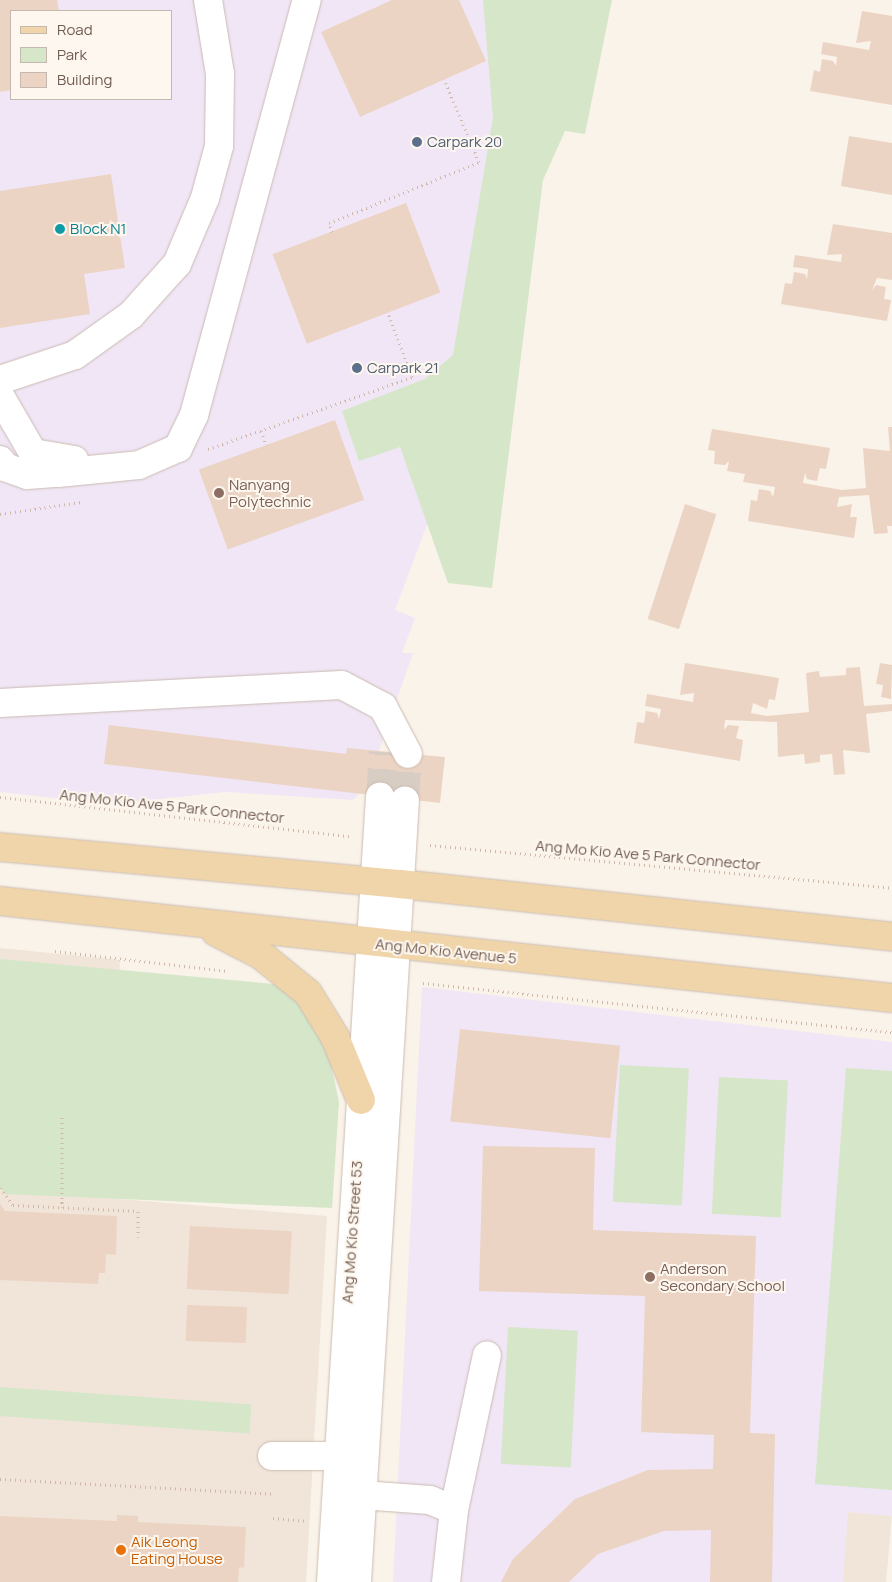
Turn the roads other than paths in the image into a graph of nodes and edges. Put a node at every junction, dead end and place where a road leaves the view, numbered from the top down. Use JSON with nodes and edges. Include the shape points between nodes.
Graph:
{"nodes":[{"id":1,"x":208,"y":0,"type":"edge"},
{"id":2,"x":307,"y":0,"type":"edge"},
{"id":3,"x":0,"y":380,"type":"edge"},
{"id":4,"x":0,"y":396,"type":"edge"},
{"id":5,"x":189,"y":450,"type":"junction"},
{"id":6,"x":0,"y":460,"type":"edge"},
{"id":7,"x":0,"y":703,"type":"edge"},
{"id":8,"x":395,"y":753,"type":"tunnel mouth"},
{"id":9,"x":393,"y":814,"type":"tunnel mouth"},
{"id":10,"x":0,"y":847,"type":"edge"},
{"id":11,"x":387,"y":883,"type":"junction"},
{"id":12,"x":0,"y":901,"type":"edge"},
{"id":13,"x":202,"y":924,"type":"junction"},
{"id":14,"x":892,"y":937,"type":"edge"},
{"id":15,"x":383,"y":945,"type":"junction"},
{"id":16,"x":892,"y":998,"type":"edge"},
{"id":17,"x":361,"y":1100,"type":"junction"},
{"id":18,"x":487,"y":1355,"type":"dead end"},
{"id":19,"x":272,"y":1456,"type":"dead end"},
{"id":20,"x":351,"y":1456,"type":"junction"},
{"id":21,"x":362,"y":1495,"type":"junction"},
{"id":22,"x":454,"y":1510,"type":"junction"},
{"id":23,"x":331,"y":1582,"type":"edge"},
{"id":24,"x":357,"y":1582,"type":"edge"},
{"id":25,"x":446,"y":1582,"type":"edge"}],
"edges":[{"from":1,"to":3,"type":"street","via":[[220,74],[219,146],[205,198],[177,264],[132,315],[75,355]]},
{"from":2,"to":5,"type":"street","via":[[273,139],[194,415]]},
{"from":4,"to":5,"type":"street","via":[[33,453],[53,460]]},
{"from":5,"to":6,"type":"street","via":[[139,465],[58,474],[27,475],[5,467]]},
{"from":7,"to":8,"type":"street","via":[[342,686],[383,707],[395,725]]},
{"from":9,"to":11,"type":"street","name":"Ang Mo Kio Street 53"},
{"from":10,"to":11,"type":"main road"},
{"from":11,"to":14,"type":"main road"},
{"from":11,"to":15,"type":"street","name":"Ang Mo Kio Street 53"},
{"from":12,"to":13,"type":"main road","name":"Ang Mo Kio Avenue 5"},
{"from":13,"to":15,"type":"main road","name":"Ang Mo Kio Avenue 5"},
{"from":13,"to":17,"type":"main road","via":[[261,955],[308,993],[335,1037]]},
{"from":15,"to":16,"type":"main road","name":"Ang Mo Kio Avenue 5"},
{"from":15,"to":17,"type":"street","name":"Ang Mo Kio Street 53"},
{"from":15,"to":20,"type":"street","name":"Ang Mo Kio Street 53"},
{"from":17,"to":20,"type":"street","name":"Ang Mo Kio Street 53"},
{"from":18,"to":22,"type":"street"},
{"from":19,"to":20,"type":"street"},
{"from":20,"to":21,"type":"street","name":"Ang Mo Kio Street 53"},
{"from":20,"to":23,"type":"street","name":"Ang Mo Kio Street 53"},
{"from":21,"to":22,"type":"street","via":[[430,1500]]},
{"from":21,"to":24,"type":"street","name":"Ang Mo Kio Street 53"},
{"from":22,"to":25,"type":"street"}]}
